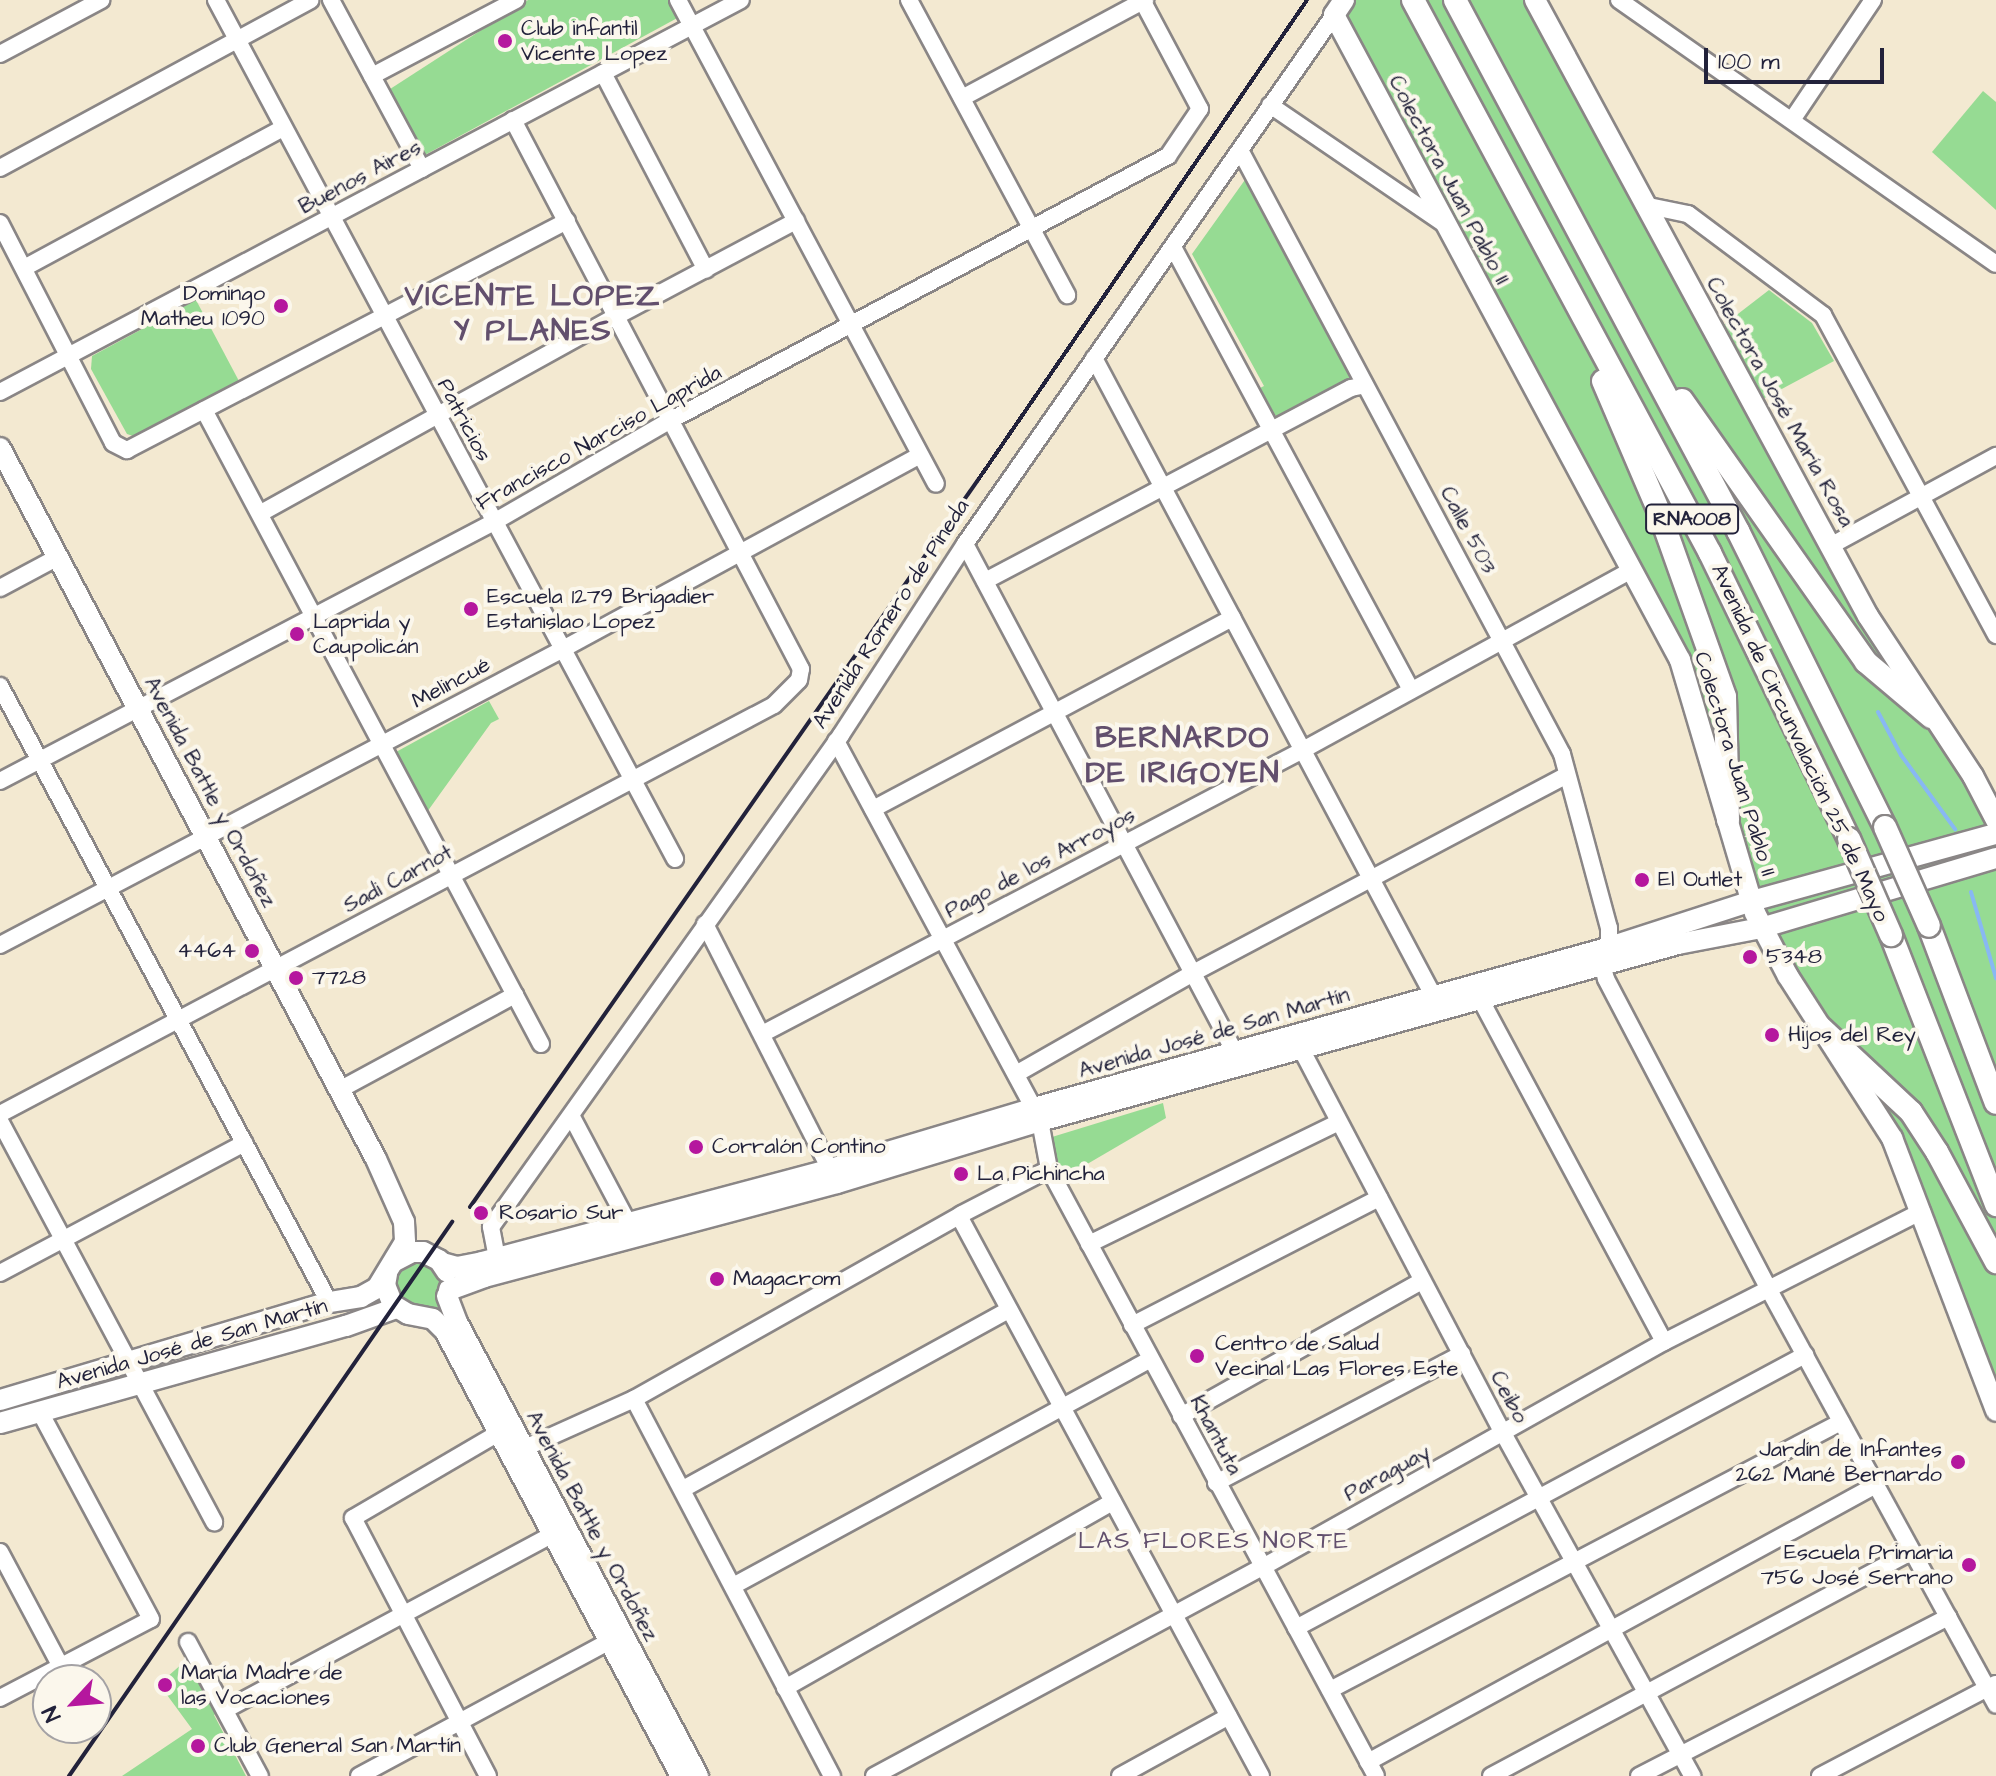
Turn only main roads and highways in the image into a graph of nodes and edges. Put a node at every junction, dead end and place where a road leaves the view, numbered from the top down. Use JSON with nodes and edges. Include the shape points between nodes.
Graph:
{"nodes":[{"id":1,"x":1413,"y":0,"type":"edge"},
{"id":2,"x":1455,"y":0,"type":"edge"},
{"id":3,"x":1535,"y":0,"type":"edge"},
{"id":4,"x":1339,"y":8,"type":"edge"},
{"id":5,"x":1525,"y":204,"type":"junction"},
{"id":6,"x":1618,"y":306,"type":"junction"},
{"id":7,"x":0,"y":448,"type":"edge"},
{"id":8,"x":1931,"y":717,"type":"junction"},
{"id":9,"x":1728,"y":820,"type":"junction"},
{"id":10,"x":1996,"y":820,"type":"edge"},
{"id":11,"x":1996,"y":834,"type":"edge"},
{"id":12,"x":1996,"y":858,"type":"edge"},
{"id":13,"x":1752,"y":901,"type":"junction"},
{"id":14,"x":1761,"y":928,"type":"junction"},
{"id":15,"x":1605,"y":957,"type":"junction"},
{"id":16,"x":1477,"y":992,"type":"junction"},
{"id":17,"x":1819,"y":1026,"type":"junction"},
{"id":18,"x":1298,"y":1043,"type":"junction"},
{"id":19,"x":1996,"y":1103,"type":"edge"},
{"id":20,"x":376,"y":1159,"type":"junction"},
{"id":21,"x":1996,"y":1205,"type":"edge"},
{"id":22,"x":632,"y":1230,"type":"junction"},
{"id":23,"x":436,"y":1259,"type":"junction"},
{"id":24,"x":1996,"y":1262,"type":"edge"},
{"id":25,"x":391,"y":1267,"type":"junction"},
{"id":26,"x":448,"y":1293,"type":"junction"},
{"id":27,"x":396,"y":1308,"type":"junction"},
{"id":28,"x":419,"y":1316,"type":"junction"},
{"id":29,"x":0,"y":1400,"type":"edge"},
{"id":30,"x":1996,"y":1411,"type":"edge"},
{"id":31,"x":0,"y":1423,"type":"edge"},
{"id":32,"x":505,"y":1428,"type":"junction"},
{"id":33,"x":518,"y":1452,"type":"junction"},
{"id":34,"x":616,"y":1637,"type":"junction"},
{"id":35,"x":681,"y":1776,"type":"edge"},
{"id":36,"x":698,"y":1776,"type":"edge"}],
"edges":[{"from":1,"to":5,"type":"highway","name":"Avenida de Circunvalación 25 de Mayo","number":"RNA008"},
{"from":2,"to":6,"type":"highway","name":"Avenida de Circunvalación 25 de Mayo","number":"RNA008"},
{"from":3,"to":8,"type":"main road","name":"Colectora José María Rosa","via":[[1868,616]]},
{"from":4,"to":9,"type":"main road","name":"Colectora Juan Pablo II","via":[[1446,225],[1680,660]]},
{"from":5,"to":9,"type":"highway","number":"RNA008","via":[[1660,514],[1725,697]]},
{"from":5,"to":21,"type":"highway","name":"Avenida de Circunvalación 25 de Mayo","number":"RNA008","bridge":true,"via":[[1710,553],[1849,839]]},
{"from":6,"to":8,"type":"highway","via":[[1866,662]]},
{"from":6,"to":19,"type":"highway","name":"Avenida de Circunvalación 25 de Mayo","number":"RNA008","bridge":true,"via":[[1738,531],[1885,827]]},
{"from":7,"to":20,"type":"main road","name":"Avenida Battle y Ordoñez"},
{"from":8,"to":10,"type":"main road","name":"Colectora José María Rosa","via":[[1973,776]]},
{"from":9,"to":13,"type":"main road","name":"Colectora Juan Pablo II"},
{"from":11,"to":13,"type":"main road","name":"Avenida José de San Martín"},
{"from":12,"to":14,"type":"main road","name":"Avenida José de San Martín"},
{"from":13,"to":14,"type":"main road","name":"Colectora Juan Pablo II"},
{"from":13,"to":15,"type":"main road","name":"Avenida José de San Martín"},
{"from":14,"to":15,"type":"main road","name":"Avenida José de San Martín"},
{"from":14,"to":17,"type":"main road","name":"Colectora Juan Pablo II"},
{"from":15,"to":16,"type":"main road","name":"Avenida José de San Martín"},
{"from":16,"to":18,"type":"main road","name":"Avenida José de San Martín"},
{"from":16,"to":18,"type":"main road","name":"Avenida José de San Martín","via":[[1434,997]]},
{"from":17,"to":24,"type":"highway","via":[[1911,1112]]},
{"from":17,"to":30,"type":"main road","name":"Colectora Juan Pablo II","via":[[1892,1138]]},
{"from":18,"to":22,"type":"main road","name":"Avenida José de San Martín"},
{"from":20,"to":23,"type":"main road","name":"Avenida Battle y Ordoñez"},
{"from":20,"to":25,"type":"main road","name":"Avenida Battle y Ordoñez","via":[[404,1222],[405,1242]]},
{"from":22,"to":23,"type":"main road","name":"Avenida José de San Martín","via":[[457,1267]]},
{"from":22,"to":26,"type":"main road","name":"Avenida José de San Martín"},
{"from":23,"to":25,"type":"main road","via":[[412,1252]]},
{"from":23,"to":26,"type":"main road","via":[[449,1276]]},
{"from":25,"to":27,"type":"main road","via":[[388,1296]]},
{"from":25,"to":29,"type":"main road","name":"Avenida José de San Martín","via":[[377,1288],[361,1297]]},
{"from":26,"to":28,"type":"main road","via":[[440,1306]]},
{"from":26,"to":32,"type":"main road","name":"Avenida Battle y Ordoñez"},
{"from":27,"to":28,"type":"main road"},
{"from":27,"to":31,"type":"main road","name":"Avenida José de San Martín"},
{"from":28,"to":32,"type":"main road","name":"Avenida Battle y Ordoñez","via":[[433,1319],[445,1331]]},
{"from":32,"to":33,"type":"main road","name":"Avenida Battle y Ordoñez"},
{"from":33,"to":34,"type":"main road","name":"Avenida Battle y Ordoñez"},
{"from":33,"to":34,"type":"main road","name":"Avenida Battle y Ordoñez","via":[[553,1534]]},
{"from":34,"to":35,"type":"main road","name":"Avenida Battle y Ordoñez"},
{"from":34,"to":36,"type":"main road","name":"Avenida Battle y Ordoñez"}]}
